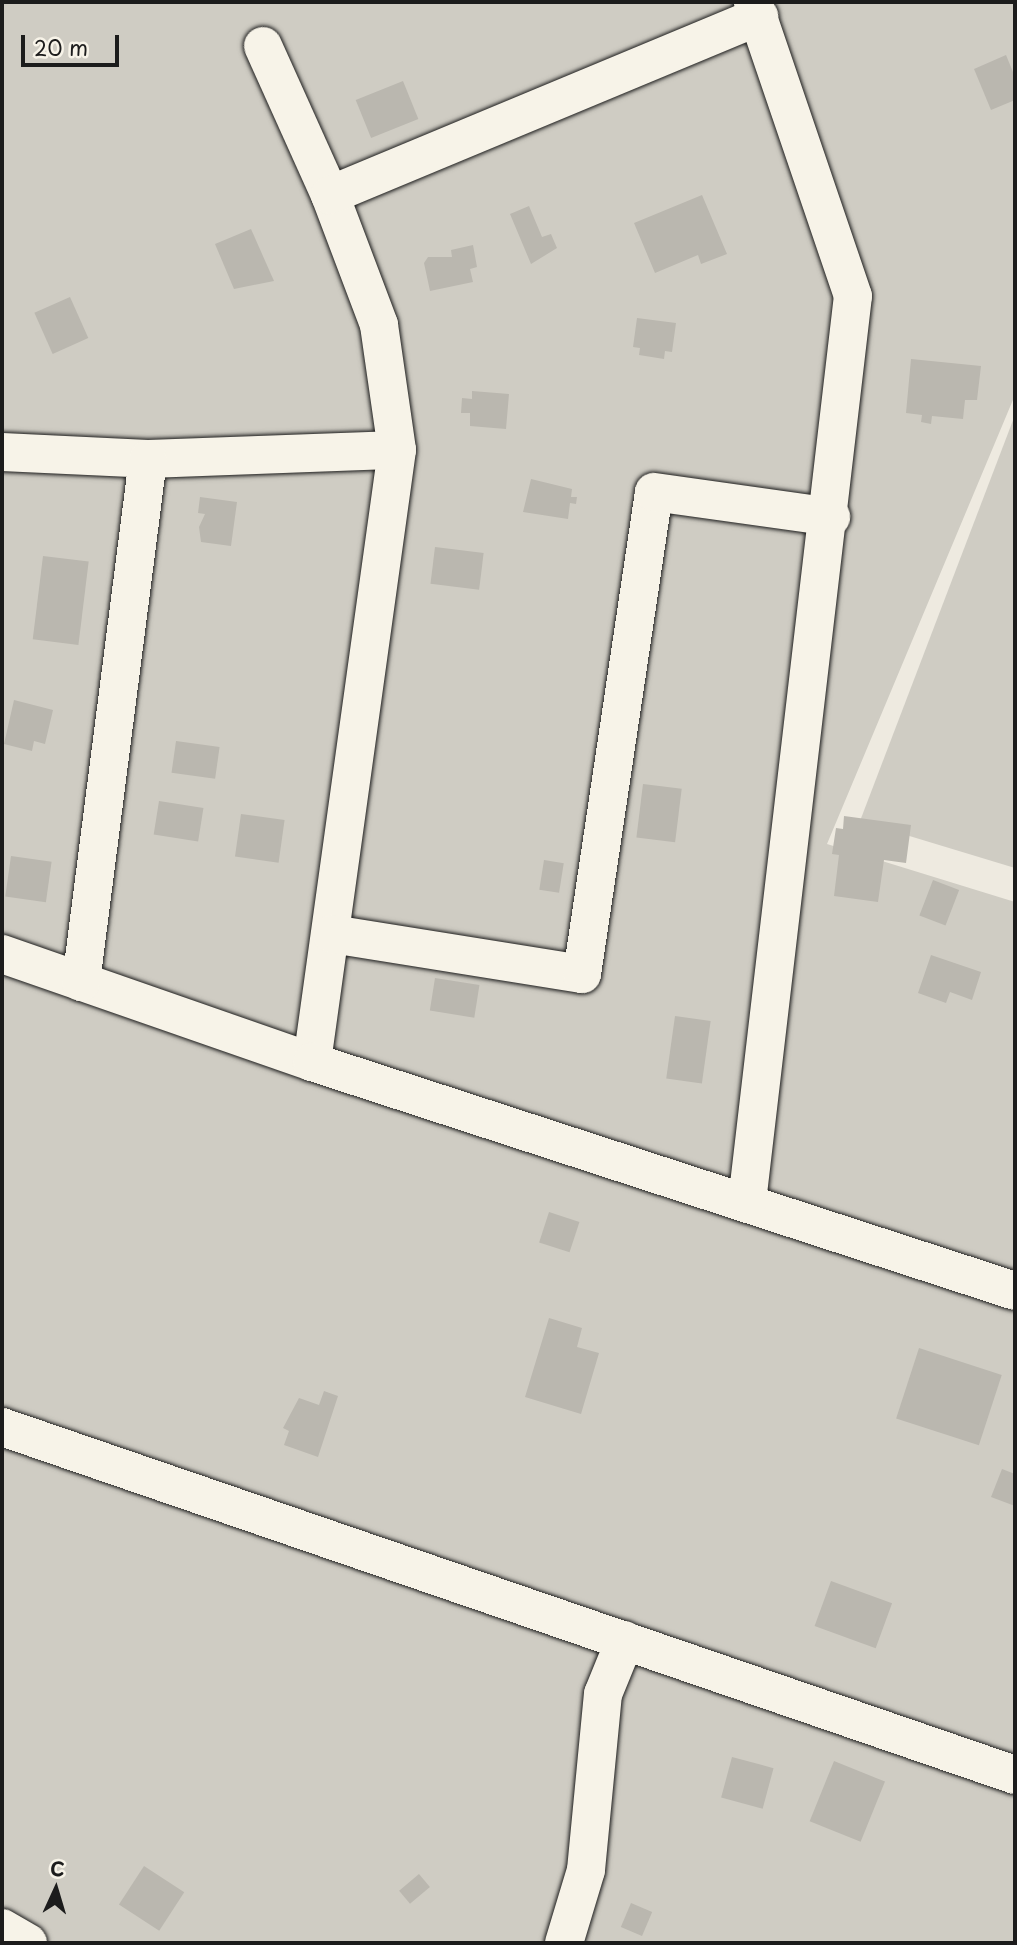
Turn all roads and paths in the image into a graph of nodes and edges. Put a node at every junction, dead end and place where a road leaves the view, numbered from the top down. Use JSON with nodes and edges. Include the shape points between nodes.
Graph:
{"nodes":[{"id":1,"x":756,"y":9,"type":"edge"},
{"id":2,"x":263,"y":46,"type":"dead end"},
{"id":3,"x":330,"y":195,"type":"junction"},
{"id":4,"x":397,"y":450,"type":"junction"},
{"id":5,"x":2,"y":452,"type":"edge"},
{"id":6,"x":148,"y":459,"type":"junction"},
{"id":7,"x":831,"y":517,"type":"junction"},
{"id":8,"x":332,"y":934,"type":"junction"},
{"id":9,"x":2,"y":954,"type":"edge"},
{"id":10,"x":81,"y":982,"type":"junction"},
{"id":11,"x":312,"y":1062,"type":"junction"},
{"id":12,"x":747,"y":1202,"type":"junction"},
{"id":13,"x":1015,"y":1291,"type":"edge"},
{"id":14,"x":2,"y":1427,"type":"edge"},
{"id":15,"x":625,"y":1640,"type":"junction"},
{"id":16,"x":1015,"y":1775,"type":"edge"},
{"id":17,"x":2,"y":1928,"type":"edge"},
{"id":18,"x":28,"y":1943,"type":"edge"},
{"id":19,"x":564,"y":1943,"type":"edge"}],
"edges":[{"from":1,"to":3,"type":"street"},
{"from":1,"to":7,"type":"street","via":[[853,296]]},
{"from":2,"to":3,"type":"street"},
{"from":3,"to":4,"type":"street","via":[[379,325]]},
{"from":4,"to":6,"type":"street"},
{"from":4,"to":8,"type":"street"},
{"from":5,"to":6,"type":"street"},
{"from":6,"to":10,"type":"street"},
{"from":7,"to":8,"type":"street","via":[[654,492],[582,974]]},
{"from":7,"to":12,"type":"street"},
{"from":8,"to":11,"type":"street"},
{"from":9,"to":10,"type":"street"},
{"from":10,"to":11,"type":"street"},
{"from":11,"to":12,"type":"street"},
{"from":12,"to":13,"type":"street"},
{"from":14,"to":15,"type":"street"},
{"from":15,"to":16,"type":"street"},
{"from":15,"to":19,"type":"street","via":[[603,1694],[586,1870]]},
{"from":17,"to":18,"type":"street"}]}
